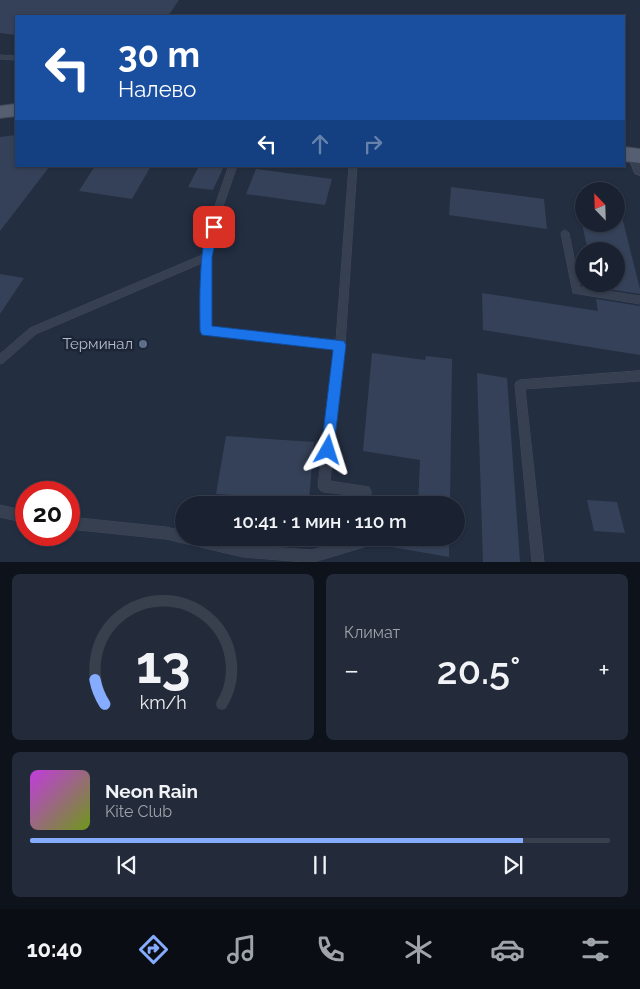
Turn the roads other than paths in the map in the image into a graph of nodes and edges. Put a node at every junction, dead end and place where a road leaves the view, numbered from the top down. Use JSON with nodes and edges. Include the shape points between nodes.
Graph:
{"nodes":[{"id":1,"x":0,"y":57,"type":"edge"},
{"id":2,"x":15,"y":58,"type":"edge"},
{"id":3,"x":15,"y":102,"type":"edge"},
{"id":4,"x":0,"y":103,"type":"edge"},
{"id":5,"x":15,"y":110,"type":"edge"},
{"id":6,"x":0,"y":112,"type":"edge"},
{"id":7,"x":233,"y":167,"type":"edge"},
{"id":8,"x":353,"y":167,"type":"edge"},
{"id":9,"x":565,"y":233,"type":"dead end"},
{"id":10,"x":206,"y":257,"type":"junction"},
{"id":11,"x":640,"y":300,"type":"edge"},
{"id":12,"x":340,"y":345,"type":"junction"},
{"id":13,"x":0,"y":360,"type":"edge"},
{"id":14,"x":640,"y":376,"type":"edge"},
{"id":15,"x":365,"y":496,"type":"edge"},
{"id":16,"x":0,"y":511,"type":"edge"},
{"id":17,"x":15,"y":514,"type":"edge"},
{"id":18,"x":80,"y":524,"type":"edge"},
{"id":19,"x":175,"y":535,"type":"edge"},
{"id":20,"x":222,"y":546,"type":"edge"},
{"id":21,"x":344,"y":546,"type":"edge"},
{"id":22,"x":538,"y":562,"type":"edge"}],
"edges":[{"from":1,"to":2,"type":"lane"},
{"from":3,"to":4,"type":"main road"},
{"from":5,"to":6,"type":"main road"},
{"from":7,"to":10,"type":"lane"},
{"from":8,"to":12,"type":"lane"},
{"from":9,"to":11,"type":"lane","via":[[576,290]]},
{"from":10,"to":12,"type":"lane","via":[[206,331]]},
{"from":10,"to":13,"type":"lane","via":[[33,332]]},
{"from":12,"to":15,"type":"lane","via":[[324,486],[365,491]]},
{"from":14,"to":22,"type":"lane","via":[[520,385]]},
{"from":16,"to":17,"type":"lane"},
{"from":18,"to":19,"type":"lane"},
{"from":20,"to":21,"type":"lane","via":[[243,551],[312,556]]}]}
